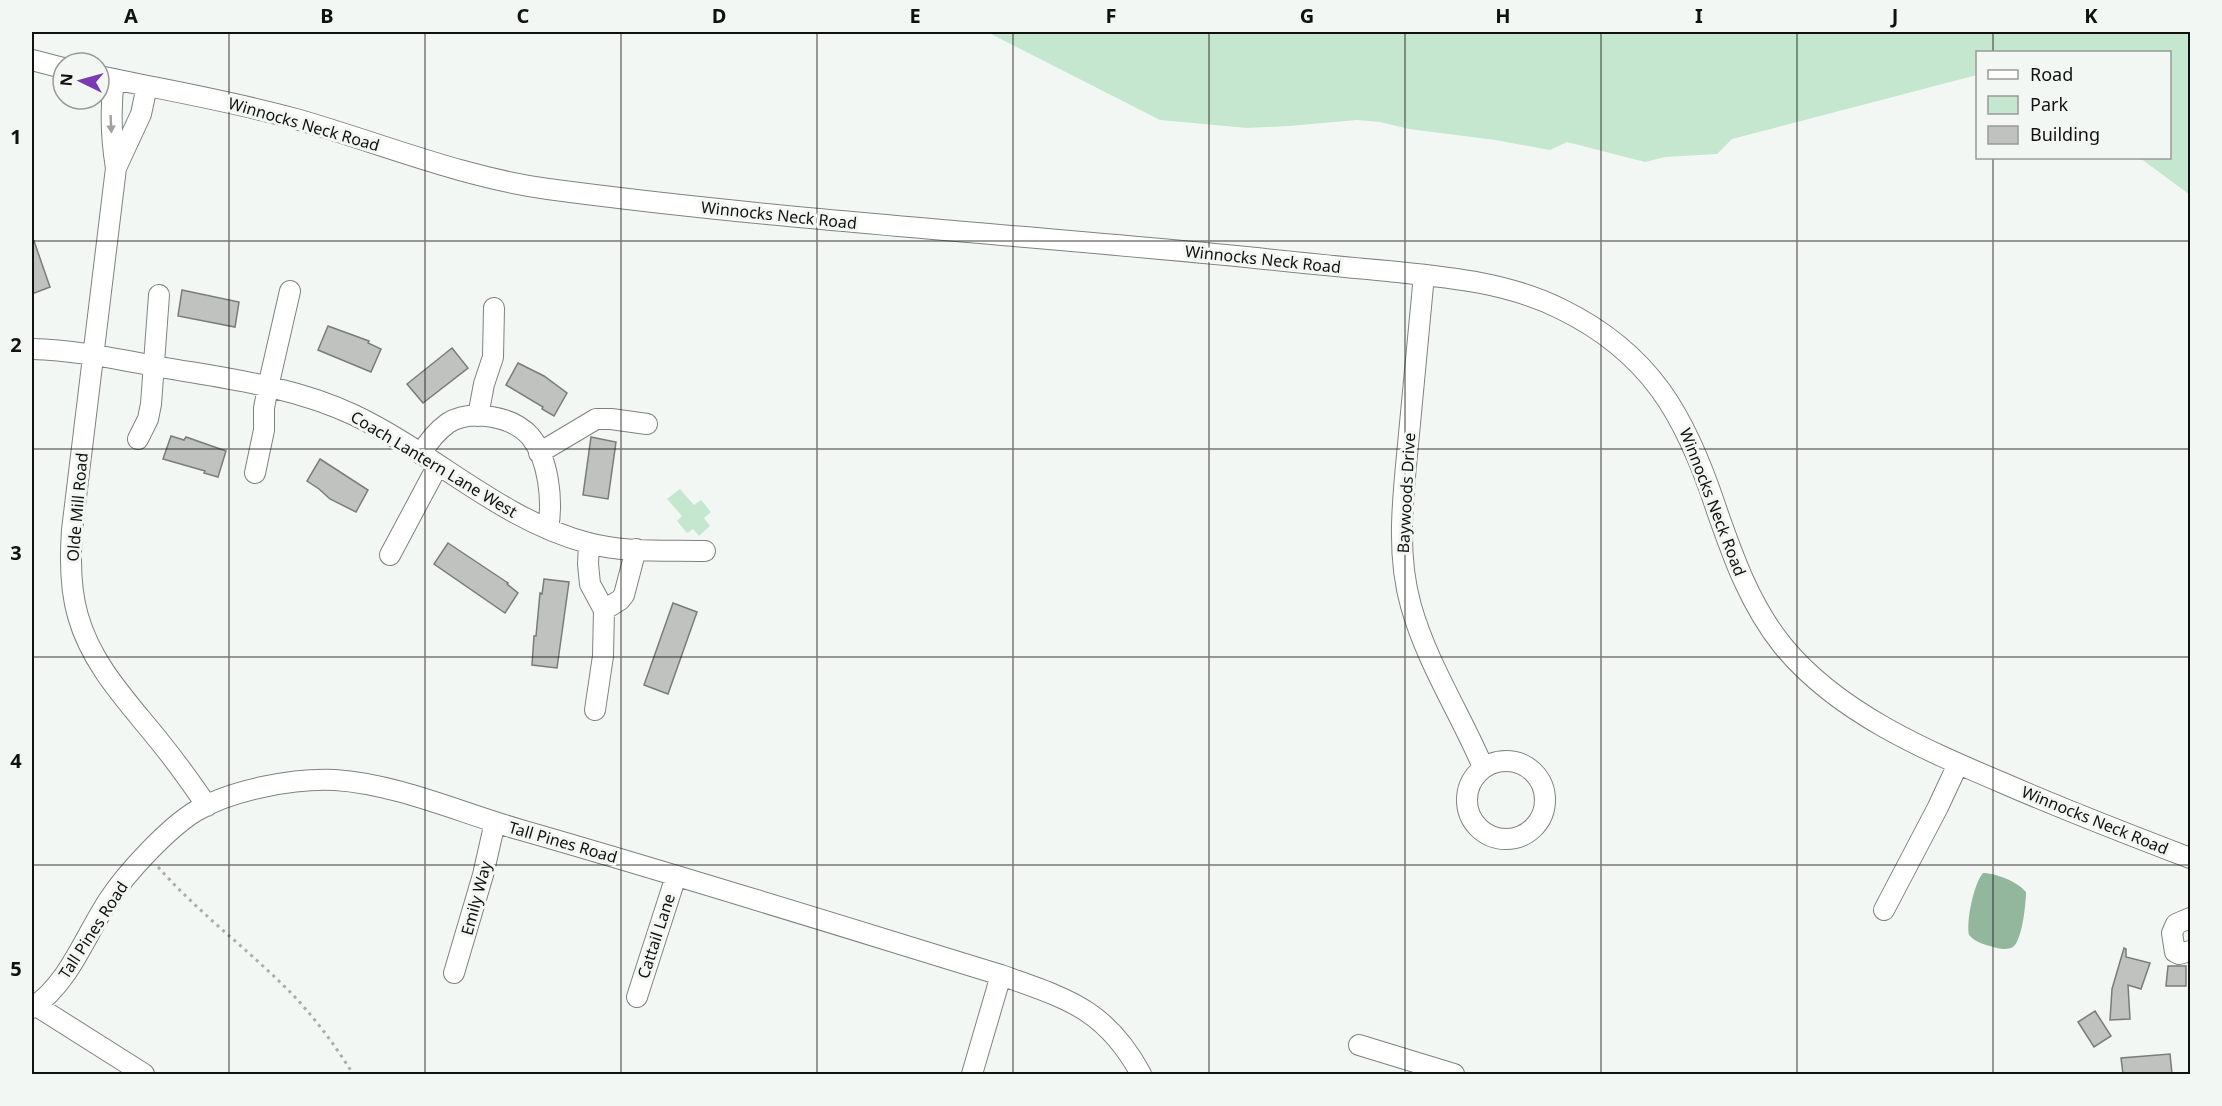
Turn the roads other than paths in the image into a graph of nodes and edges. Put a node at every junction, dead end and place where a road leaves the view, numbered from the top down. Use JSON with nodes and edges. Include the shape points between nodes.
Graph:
{"nodes":[{"id":1,"x":32,"y":60,"type":"edge"},
{"id":2,"x":51,"y":65,"type":"edge"},
{"id":3,"x":111,"y":78,"type":"edge"},
{"id":4,"x":147,"y":86,"type":"junction"},
{"id":5,"x":110,"y":111,"type":"edge"},
{"id":6,"x":116,"y":168,"type":"junction"},
{"id":7,"x":1424,"y":275,"type":"junction"},
{"id":8,"x":290,"y":291,"type":"dead end"},
{"id":9,"x":159,"y":295,"type":"dead end"},
{"id":10,"x":494,"y":308,"type":"dead end"},
{"id":11,"x":32,"y":349,"type":"edge"},
{"id":12,"x":93,"y":355,"type":"junction"},
{"id":13,"x":154,"y":366,"type":"junction"},
{"id":14,"x":268,"y":387,"type":"junction"},
{"id":15,"x":478,"y":416,"type":"junction"},
{"id":16,"x":647,"y":424,"type":"dead end"},
{"id":17,"x":138,"y":439,"type":"dead end"},
{"id":18,"x":539,"y":453,"type":"junction"},
{"id":19,"x":420,"y":454,"type":"junction"},
{"id":20,"x":438,"y":465,"type":"junction"},
{"id":21,"x":255,"y":473,"type":"dead end"},
{"id":22,"x":548,"y":529,"type":"junction"},
{"id":23,"x":589,"y":543,"type":"junction"},
{"id":24,"x":636,"y":549,"type":"junction"},
{"id":25,"x":705,"y":551,"type":"dead end"},
{"id":26,"x":390,"y":555,"type":"dead end"},
{"id":27,"x":604,"y":610,"type":"junction"},
{"id":28,"x":595,"y":710,"type":"dead end"},
{"id":29,"x":1958,"y":764,"type":"junction"},
{"id":30,"x":1483,"y":768,"type":"junction"},
{"id":31,"x":207,"y":806,"type":"junction"},
{"id":32,"x":495,"y":822,"type":"junction"},
{"id":33,"x":2190,"y":858,"type":"edge"},
{"id":34,"x":676,"y":876,"type":"junction"},
{"id":35,"x":1884,"y":910,"type":"dead end"},
{"id":36,"x":2190,"y":918,"type":"edge"},
{"id":37,"x":2190,"y":951,"type":"edge"},
{"id":38,"x":454,"y":973,"type":"dead end"},
{"id":39,"x":1001,"y":975,"type":"junction"},
{"id":40,"x":637,"y":997,"type":"dead end"},
{"id":41,"x":34,"y":1007,"type":"edge"},
{"id":42,"x":1359,"y":1045,"type":"dead end"},
{"id":43,"x":1405,"y":1067,"type":"edge"},
{"id":44,"x":144,"y":1074,"type":"edge"},
{"id":45,"x":972,"y":1074,"type":"edge"},
{"id":46,"x":1141,"y":1074,"type":"edge"},
{"id":47,"x":1454,"y":1074,"type":"edge"}],
"edges":[{"from":1,"to":2,"type":"street"},
{"from":3,"to":4,"type":"street","name":"Winnocks Neck Road"},
{"from":4,"to":6,"type":"street","name":"Olde Mill Road","via":[[138,120]]},
{"from":4,"to":7,"type":"street","name":"Winnocks Neck Road","via":[[264,110],[442,166],[541,188],[801,218]]},
{"from":5,"to":6,"type":"street","name":"Olde Mill Road","one_way":true},
{"from":6,"to":12,"type":"street","name":"Olde Mill Road"},
{"from":7,"to":29,"type":"street","name":"Winnocks Neck Road","via":[[1501,287],[1552,304],[1597,328],[1630,355],[1662,392],[1689,435],[1739,573],[1765,623],[1786,650],[1812,676],[1856,709]]},
{"from":7,"to":30,"type":"street","name":"Baywoods Drive","via":[[1406,468],[1403,564],[1421,639]]},
{"from":8,"to":14,"type":"street"},
{"from":9,"to":13,"type":"street"},
{"from":10,"to":15,"type":"street","via":[[493,357]]},
{"from":11,"to":12,"type":"street","name":"Coach Lantern Lane West"},
{"from":12,"to":13,"type":"street","name":"Coach Lantern Lane West"},
{"from":12,"to":31,"type":"street","name":"Olde Mill Road","via":[[72,530],[75,604],[103,669]]},
{"from":13,"to":14,"type":"street","name":"Coach Lantern Lane West"},
{"from":13,"to":17,"type":"street","via":[[148,419]]},
{"from":14,"to":19,"type":"street","name":"Coach Lantern Lane West","via":[[339,408]]},
{"from":14,"to":21,"type":"street"},
{"from":15,"to":18,"type":"street","via":[[520,429],[531,438]]},
{"from":15,"to":19,"type":"street","via":[[450,422]]},
{"from":16,"to":18,"type":"street","via":[[599,418]]},
{"from":18,"to":22,"type":"street","via":[[550,491]]},
{"from":19,"to":20,"type":"street","name":"Coach Lantern Lane West"},
{"from":20,"to":22,"type":"street","name":"Coach Lantern Lane West"},
{"from":20,"to":26,"type":"street"},
{"from":22,"to":23,"type":"street","name":"Coach Lantern Lane West"},
{"from":23,"to":24,"type":"street","name":"Coach Lantern Lane West"},
{"from":23,"to":27,"type":"street","via":[[590,584]]},
{"from":24,"to":25,"type":"street","name":"Coach Lantern Lane West"},
{"from":24,"to":27,"type":"street","via":[[624,595]]},
{"from":27,"to":28,"type":"street","via":[[603,656]]},
{"from":29,"to":33,"type":"street","name":"Winnocks Neck Road"},
{"from":29,"to":35,"type":"street"},
{"from":30,"to":30,"type":"street","via":[[1466,795],[1469,815],[1476,827],[1506,839],[1531,830],[1540,820],[1545,801],[1537,776],[1527,766],[1508,760]]},
{"from":31,"to":32,"type":"street","name":"Tall Pines Road","via":[[272,785],[335,780],[418,797]]},
{"from":31,"to":41,"type":"street","name":"Tall Pines Road","via":[[184,820],[147,855],[107,902],[62,978]]},
{"from":32,"to":34,"type":"street","name":"Tall Pines Road"},
{"from":32,"to":38,"type":"street","name":"Emily Way"},
{"from":34,"to":39,"type":"street","name":"Tall Pines Road"},
{"from":34,"to":40,"type":"street","name":"Cattail Lane"},
{"from":36,"to":37,"type":"street","via":[[2176,924],[2172,933],[2175,952]]},
{"from":39,"to":45,"type":"street"},
{"from":39,"to":46,"type":"street","name":"Tall Pines Road","via":[[1084,1008],[1116,1037]]},
{"from":41,"to":44,"type":"street"},
{"from":42,"to":43,"type":"street"},
{"from":43,"to":47,"type":"street"}]}
